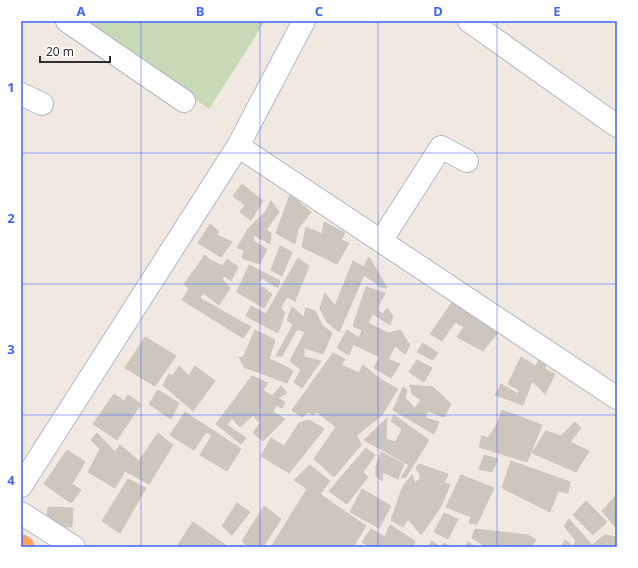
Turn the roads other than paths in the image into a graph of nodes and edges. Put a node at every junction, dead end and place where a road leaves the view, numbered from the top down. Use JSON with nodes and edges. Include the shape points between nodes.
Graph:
{"nodes":[{"id":1,"x":67,"y":21,"type":"edge"},
{"id":2,"x":304,"y":21,"type":"edge"},
{"id":3,"x":469,"y":21,"type":"edge"},
{"id":4,"x":21,"y":94,"type":"edge"},
{"id":5,"x":184,"y":101,"type":"dead end"},
{"id":6,"x":42,"y":104,"type":"dead end"},
{"id":7,"x":617,"y":126,"type":"edge"},
{"id":8,"x":238,"y":146,"type":"junction"},
{"id":9,"x":467,"y":161,"type":"dead end"},
{"id":10,"x":381,"y":241,"type":"junction"},
{"id":11,"x":617,"y":398,"type":"edge"},
{"id":12,"x":24,"y":474,"type":"edge"},
{"id":13,"x":21,"y":513,"type":"edge"},
{"id":14,"x":74,"y":547,"type":"edge"}],
"edges":[{"from":1,"to":5,"type":"street"},
{"from":2,"to":8,"type":"street"},
{"from":3,"to":7,"type":"street"},
{"from":4,"to":6,"type":"street"},
{"from":8,"to":10,"type":"street"},
{"from":8,"to":12,"type":"street"},
{"from":9,"to":10,"type":"street","via":[[441,147]]},
{"from":10,"to":11,"type":"street"},
{"from":13,"to":14,"type":"street"}]}
